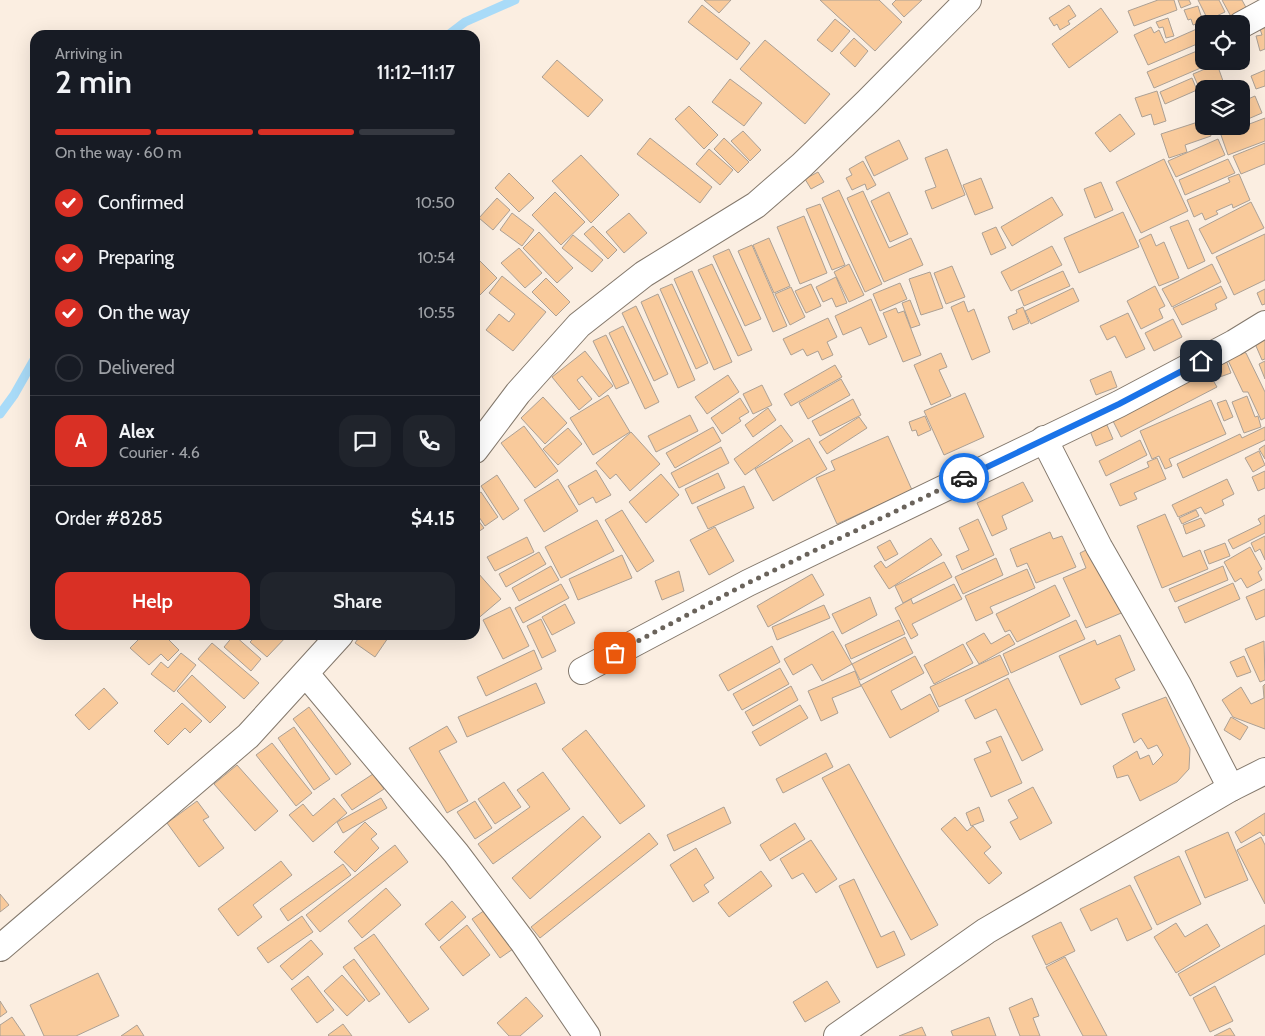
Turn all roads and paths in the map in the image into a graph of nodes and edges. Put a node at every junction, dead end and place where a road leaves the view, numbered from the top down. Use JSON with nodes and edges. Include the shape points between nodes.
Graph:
{"nodes":[{"id":1,"x":968,"y":0,"type":"edge"},
{"id":2,"x":1265,"y":12,"type":"edge"},
{"id":3,"x":1250,"y":20,"type":"edge"},
{"id":4,"x":1265,"y":324,"type":"edge"},
{"id":5,"x":1044,"y":439,"type":"junction"},
{"id":6,"x":480,"y":443,"type":"edge"},
{"id":7,"x":336,"y":640,"type":"edge"},
{"id":8,"x":582,"y":671,"type":"dead end"},
{"id":9,"x":306,"y":674,"type":"junction"},
{"id":10,"x":1265,"y":771,"type":"edge"},
{"id":11,"x":1231,"y":788,"type":"junction"},
{"id":12,"x":0,"y":948,"type":"edge"},
{"id":13,"x":587,"y":1036,"type":"edge"},
{"id":14,"x":837,"y":1036,"type":"edge"}],
"edges":[{"from":1,"to":6,"type":"street","via":[[835,133],[756,205],[644,274],[579,325],[518,393]]},
{"from":2,"to":3,"type":"street"},
{"from":4,"to":5,"type":"street","via":[[1119,404]]},
{"from":5,"to":8,"type":"street","via":[[748,583]]},
{"from":5,"to":11,"type":"street","via":[[1099,547],[1178,686]]},
{"from":7,"to":9,"type":"street"},
{"from":9,"to":12,"type":"street","via":[[248,736]]},
{"from":9,"to":13,"type":"street","via":[[456,854],[523,942]]},
{"from":10,"to":11,"type":"street"},
{"from":11,"to":14,"type":"street","via":[[986,931]]}]}
